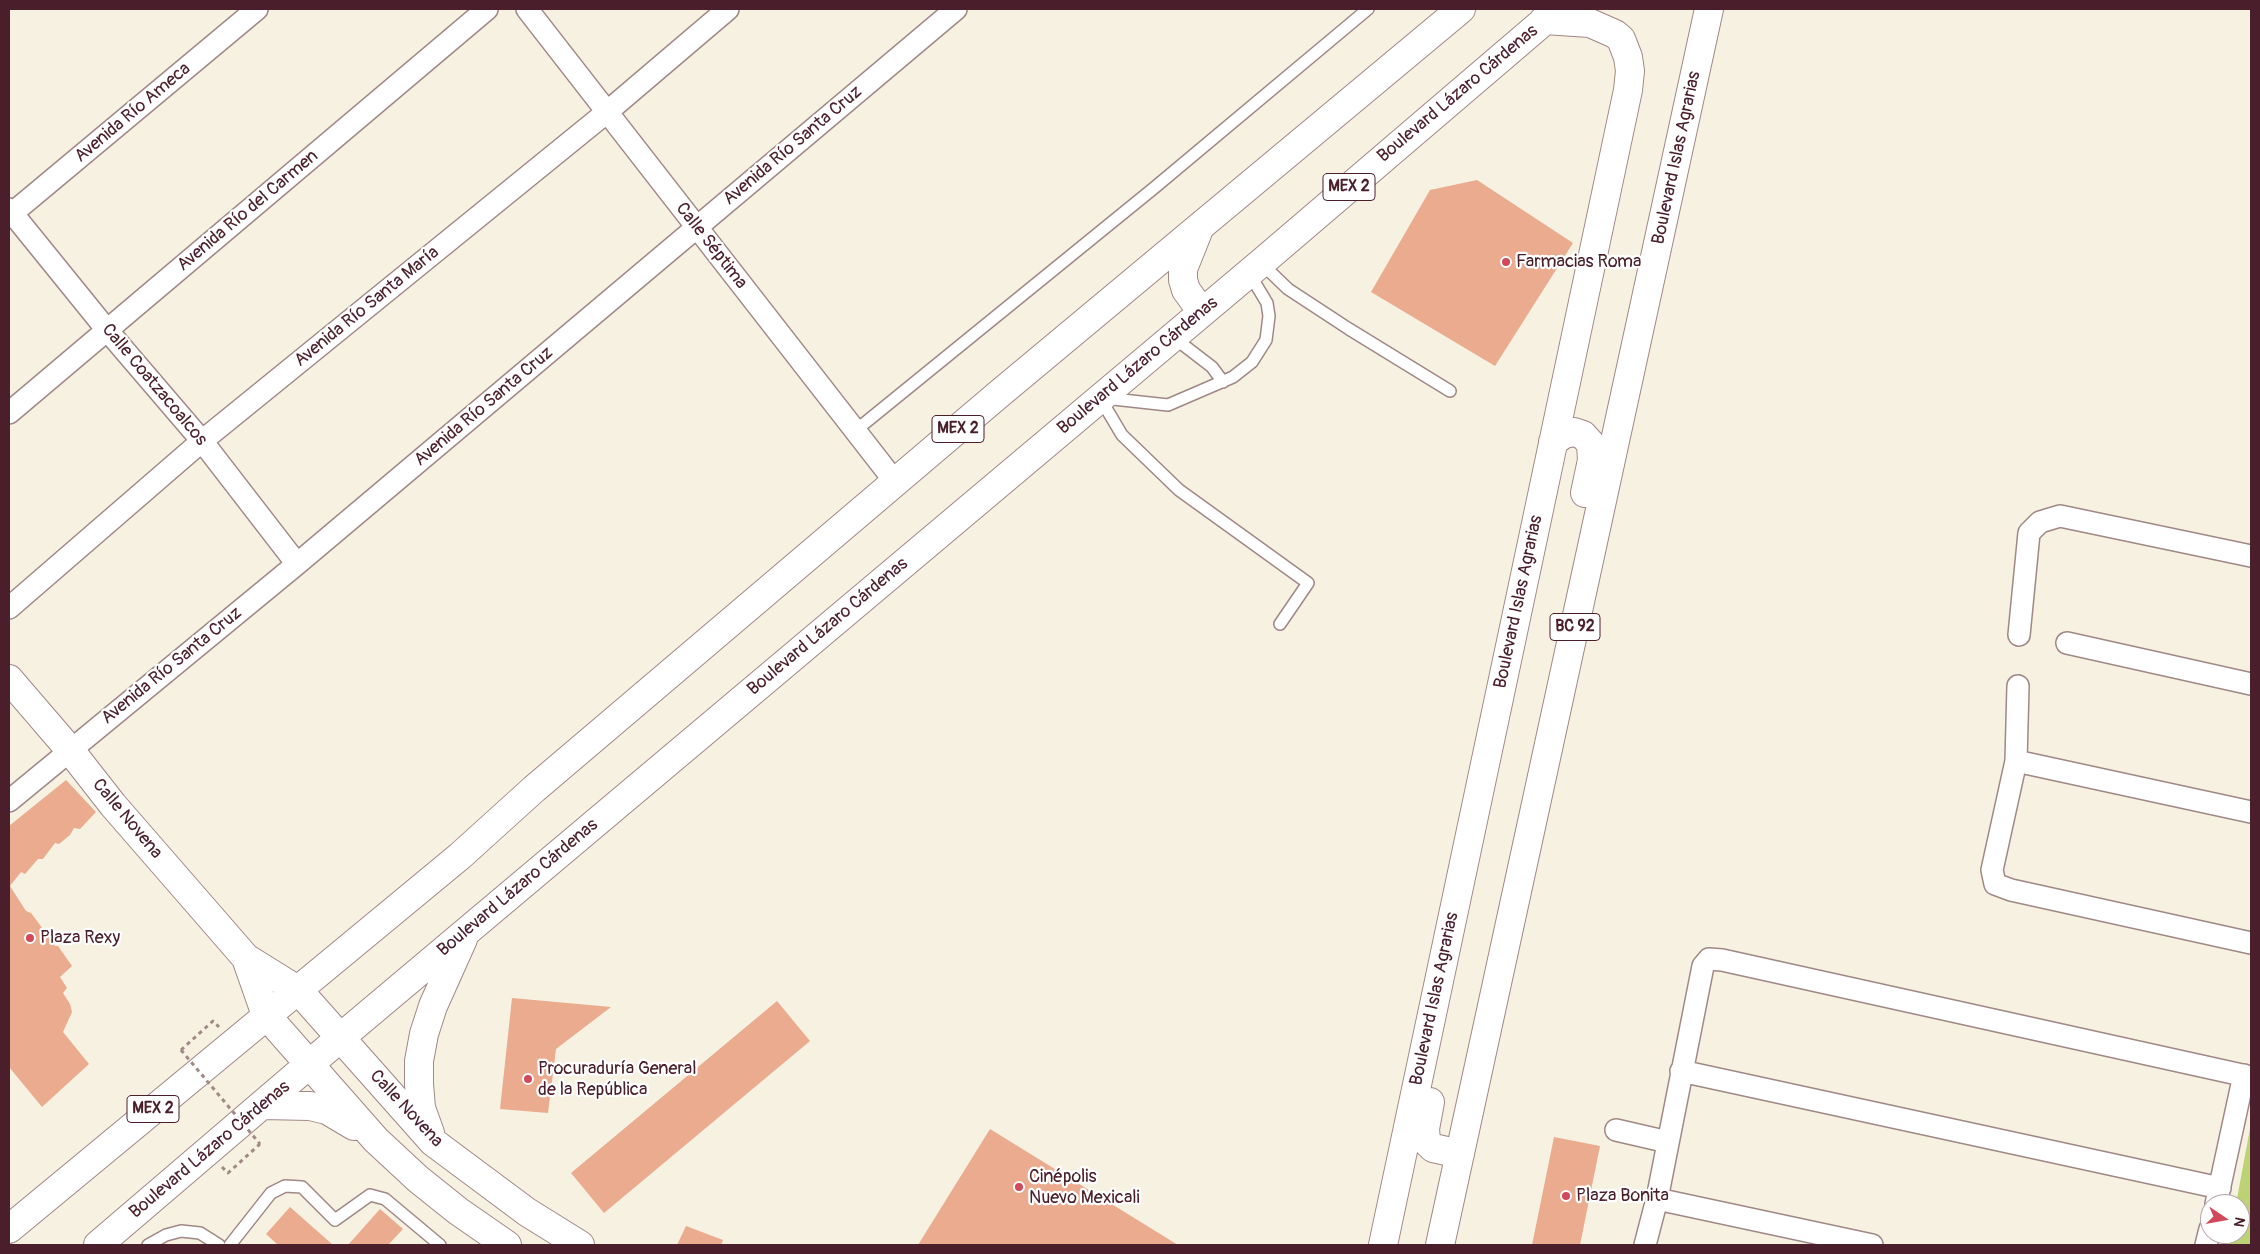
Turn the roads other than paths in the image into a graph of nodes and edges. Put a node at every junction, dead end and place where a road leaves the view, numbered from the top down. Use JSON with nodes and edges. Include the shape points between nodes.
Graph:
{"nodes":[{"id":1,"x":257,"y":9,"type":"edge"},
{"id":2,"x":486,"y":9,"type":"edge"},
{"id":3,"x":527,"y":9,"type":"edge"},
{"id":4,"x":728,"y":9,"type":"edge"},
{"id":5,"x":956,"y":9,"type":"edge"},
{"id":6,"x":1368,"y":9,"type":"edge"},
{"id":7,"x":1461,"y":9,"type":"edge"},
{"id":8,"x":1709,"y":9,"type":"edge"},
{"id":9,"x":1551,"y":14,"type":"edge"},
{"id":10,"x":607,"y":112,"type":"junction"},
{"id":11,"x":10,"y":213,"type":"edge"},
{"id":12,"x":1201,"y":226,"type":"junction"},
{"id":13,"x":696,"y":228,"type":"junction"},
{"id":14,"x":1255,"y":268,"type":"junction"},
{"id":15,"x":1202,"y":312,"type":"junction"},
{"id":16,"x":107,"y":330,"type":"junction"},
{"id":17,"x":1173,"y":337,"type":"junction"},
{"id":18,"x":1223,"y":382,"type":"junction"},
{"id":19,"x":1450,"y":391,"type":"dead end"},
{"id":20,"x":1100,"y":398,"type":"junction"},
{"id":21,"x":9,"y":413,"type":"edge"},
{"id":22,"x":855,"y":431,"type":"junction"},
{"id":23,"x":202,"y":441,"type":"junction"},
{"id":24,"x":1553,"y":442,"type":"junction"},
{"id":25,"x":896,"y":483,"type":"junction"},
{"id":26,"x":2251,"y":556,"type":"edge"},
{"id":27,"x":297,"y":564,"type":"junction"},
{"id":28,"x":1580,"y":605,"type":"junction"},
{"id":29,"x":9,"y":608,"type":"edge"},
{"id":30,"x":1280,"y":624,"type":"dead end"},
{"id":31,"x":2019,"y":635,"type":"dead end"},
{"id":32,"x":2067,"y":644,"type":"dead end"},
{"id":33,"x":9,"y":679,"type":"edge"},
{"id":34,"x":2251,"y":684,"type":"edge"},
{"id":35,"x":2018,"y":686,"type":"dead end"},
{"id":36,"x":70,"y":750,"type":"junction"},
{"id":37,"x":2016,"y":761,"type":"junction"},
{"id":38,"x":9,"y":801,"type":"edge"},
{"id":39,"x":2251,"y":812,"type":"edge"},
{"id":40,"x":466,"y":932,"type":"junction"},
{"id":41,"x":2251,"y":943,"type":"edge"},
{"id":42,"x":246,"y":958,"type":"junction"},
{"id":43,"x":298,"y":991,"type":"junction"},
{"id":44,"x":266,"y":1014,"type":"junction"},
{"id":45,"x":1430,"y":1025,"type":"junction"},
{"id":46,"x":340,"y":1038,"type":"junction"},
{"id":47,"x":309,"y":1066,"type":"junction"},
{"id":48,"x":1681,"y":1072,"type":"junction"},
{"id":49,"x":2248,"y":1076,"type":"edge"},
{"id":50,"x":263,"y":1105,"type":"junction"},
{"id":51,"x":1616,"y":1130,"type":"dead end"},
{"id":52,"x":376,"y":1140,"type":"junction"},
{"id":53,"x":434,"y":1142,"type":"junction"},
{"id":54,"x":1668,"y":1142,"type":"junction"},
{"id":55,"x":1460,"y":1154,"type":"junction"},
{"id":56,"x":2209,"y":1194,"type":"edge"},
{"id":57,"x":2218,"y":1194,"type":"edge"},
{"id":58,"x":1657,"y":1199,"type":"junction"},
{"id":59,"x":9,"y":1229,"type":"edge"},
{"id":60,"x":206,"y":1242,"type":"edge"},
{"id":61,"x":434,"y":1243,"type":"edge"},
{"id":62,"x":98,"y":1245,"type":"edge"},
{"id":63,"x":148,"y":1245,"type":"edge"},
{"id":64,"x":219,"y":1245,"type":"edge"},
{"id":65,"x":230,"y":1245,"type":"edge"},
{"id":66,"x":507,"y":1245,"type":"edge"},
{"id":67,"x":580,"y":1245,"type":"edge"},
{"id":68,"x":1383,"y":1245,"type":"edge"},
{"id":69,"x":1440,"y":1245,"type":"edge"},
{"id":70,"x":1645,"y":1245,"type":"edge"},
{"id":71,"x":1872,"y":1245,"type":"edge"}],
"edges":[{"from":1,"to":11,"type":"street","name":"Avenida Río Ameca"},
{"from":2,"to":16,"type":"street","name":"Avenida Río del Carmen"},
{"from":3,"to":10,"type":"street","name":"Calle Séptima"},
{"from":4,"to":10,"type":"street","name":"Avenida Río Santa María"},
{"from":5,"to":13,"type":"street","name":"Avenida Río Santa Cruz"},
{"from":6,"to":22,"type":"lane"},
{"from":7,"to":12,"type":"main road","number":"MEX 2"},
{"from":8,"to":28,"type":"main road","name":"Boulevard Islas Agrarias","number":"BC 92"},
{"from":9,"to":14,"type":"main road","name":"Boulevard Lázaro Cárdenas","number":"MEX 2"},
{"from":9,"to":24,"type":"main road","name":"Boulevard Islas Agrarias","via":[[1590,23],[1615,34],[1625,47],[1630,71]]},
{"from":10,"to":13,"type":"street","name":"Calle Séptima"},
{"from":10,"to":23,"type":"street","name":"Avenida Río Santa María"},
{"from":11,"to":16,"type":"street","name":"Calle Coatzacoalcos"},
{"from":12,"to":15,"type":"main road","via":[[1186,260],[1182,280]]},
{"from":12,"to":25,"type":"main road","number":"MEX 2"},
{"from":13,"to":22,"type":"street","name":"Calle Séptima"},
{"from":13,"to":27,"type":"street","name":"Avenida Río Santa Cruz"},
{"from":14,"to":15,"type":"main road","name":"Boulevard Lázaro Cárdenas","number":"MEX 2"},
{"from":14,"to":18,"type":"lane","via":[[1268,303],[1266,340],[1252,362]]},
{"from":14,"to":19,"type":"lane"},
{"from":15,"to":17,"type":"main road","name":"Boulevard Lázaro Cárdenas","number":"MEX 2"},
{"from":16,"to":21,"type":"street","name":"Avenida Río del Carmen"},
{"from":16,"to":23,"type":"street","name":"Calle Coatzacoalcos"},
{"from":17,"to":18,"type":"lane","via":[[1212,366]]},
{"from":17,"to":20,"type":"main road","name":"Boulevard Lázaro Cárdenas","number":"MEX 2"},
{"from":18,"to":20,"type":"lane","via":[[1168,405]]},
{"from":20,"to":30,"type":"lane","via":[[1122,435],[1179,490],[1308,583]]},
{"from":20,"to":40,"type":"main road","name":"Boulevard Lázaro Cárdenas","number":"MEX 2"},
{"from":22,"to":25,"type":"street","name":"Calle Séptima"},
{"from":23,"to":27,"type":"street","name":"Calle Coatzacoalcos"},
{"from":23,"to":29,"type":"street","name":"Avenida Río Santa María"},
{"from":24,"to":28,"type":"main road","via":[[1574,432],[1583,435],[1591,444],[1592,460],[1567,579]]},
{"from":24,"to":45,"type":"main road","name":"Boulevard Islas Agrarias"},
{"from":25,"to":43,"type":"main road","number":"MEX 2"},
{"from":26,"to":31,"type":"street","via":[[2060,516],[2040,522],[2029,533]]},
{"from":27,"to":36,"type":"street","name":"Avenida Río Santa Cruz"},
{"from":28,"to":55,"type":"main road","name":"Boulevard Islas Agrarias","number":"BC 92"},
{"from":32,"to":34,"type":"street"},
{"from":33,"to":36,"type":"main road","name":"Calle Novena"},
{"from":35,"to":37,"type":"street"},
{"from":36,"to":38,"type":"street","name":"Avenida Río Santa Cruz"},
{"from":36,"to":42,"type":"main road","name":"Calle Novena","via":[[113,805]]},
{"from":37,"to":39,"type":"street"},
{"from":37,"to":41,"type":"street","via":[[1992,870],[1995,884]]},
{"from":40,"to":46,"type":"main road","name":"Boulevard Lázaro Cárdenas","number":"MEX 2"},
{"from":40,"to":53,"type":"main road","via":[[433,1006],[419,1061],[421,1108]]},
{"from":42,"to":43,"type":"main road","name":"Calle Novena"},
{"from":42,"to":44,"type":"main road","name":"Calle Novena"},
{"from":43,"to":44,"type":"main road","number":"MEX 2"},
{"from":43,"to":46,"type":"main road","name":"Calle Novena"},
{"from":44,"to":47,"type":"main road","name":"Calle Novena"},
{"from":44,"to":59,"type":"main road","number":"MEX 2"},
{"from":45,"to":55,"type":"main road","via":[[1437,1066],[1426,1139],[1433,1148]]},
{"from":45,"to":68,"type":"main road","name":"Boulevard Islas Agrarias"},
{"from":46,"to":47,"type":"main road","name":"Boulevard Lázaro Cárdenas","number":"MEX 2"},
{"from":46,"to":53,"type":"main road","name":"Calle Novena"},
{"from":47,"to":50,"type":"main road","name":"Boulevard Lázaro Cárdenas","number":"MEX 2"},
{"from":47,"to":52,"type":"main road","name":"Calle Novena"},
{"from":48,"to":49,"type":"street","via":[[1703,966],[1710,959]]},
{"from":48,"to":54,"type":"street"},
{"from":48,"to":56,"type":"street"},
{"from":49,"to":57,"type":"street"},
{"from":50,"to":52,"type":"main road","via":[[310,1106],[327,1110]]},
{"from":50,"to":62,"type":"main road","name":"Boulevard Lázaro Cárdenas","number":"MEX 2"},
{"from":51,"to":54,"type":"street"},
{"from":52,"to":66,"type":"main road","name":"Calle Novena","via":[[451,1206]]},
{"from":53,"to":67,"type":"main road","name":"Calle Novena","via":[[520,1207]]},
{"from":54,"to":58,"type":"street"},
{"from":55,"to":69,"type":"main road","name":"Boulevard Islas Agrarias","number":"BC 92"},
{"from":58,"to":70,"type":"street"},
{"from":58,"to":71,"type":"street"},
{"from":60,"to":63,"type":"lane","via":[[200,1233],[181,1231]]},
{"from":60,"to":64,"type":"lane"},
{"from":61,"to":65,"type":"lane","via":[[384,1199],[370,1195],[335,1220],[302,1187],[285,1186],[271,1193]]}]}
